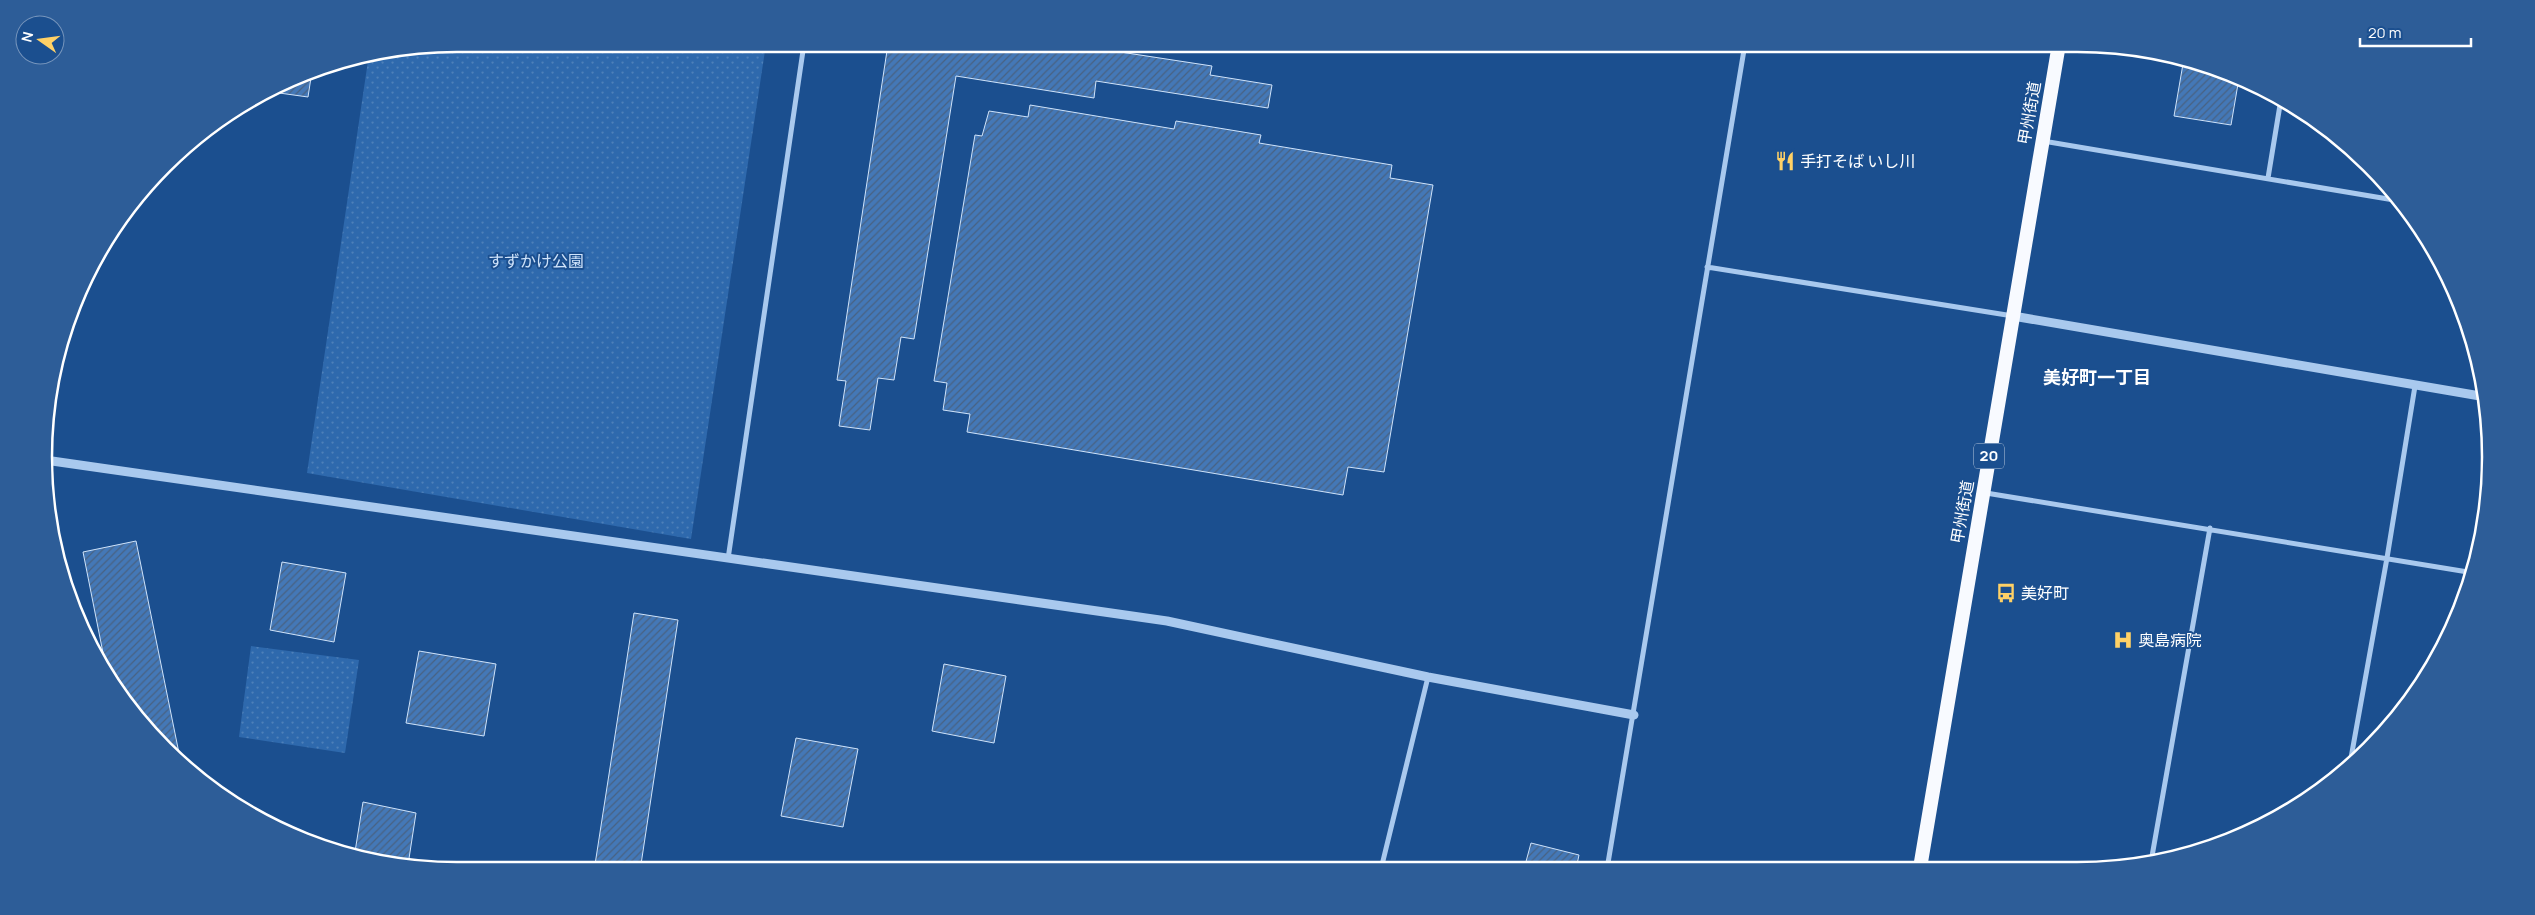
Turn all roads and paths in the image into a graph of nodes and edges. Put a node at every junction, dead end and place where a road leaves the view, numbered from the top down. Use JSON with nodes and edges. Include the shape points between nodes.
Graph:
{"nodes":[{"id":1,"x":803,"y":52,"type":"edge"},
{"id":2,"x":1744,"y":52,"type":"edge"},
{"id":3,"x":2058,"y":52,"type":"edge"},
{"id":4,"x":2280,"y":107,"type":"edge"},
{"id":5,"x":2042,"y":141,"type":"junction"},
{"id":6,"x":2268,"y":178,"type":"junction"},
{"id":7,"x":2389,"y":199,"type":"edge"},
{"id":8,"x":1708,"y":267,"type":"junction"},
{"id":9,"x":2013,"y":316,"type":"junction"},
{"id":10,"x":2415,"y":386,"type":"junction"},
{"id":11,"x":2478,"y":397,"type":"edge"},
{"id":12,"x":52,"y":461,"type":"edge"},
{"id":13,"x":1983,"y":492,"type":"junction"},
{"id":14,"x":2210,"y":528,"type":"junction"},
{"id":15,"x":2387,"y":558,"type":"junction"},
{"id":16,"x":728,"y":559,"type":"junction"},
{"id":17,"x":2466,"y":572,"type":"edge"},
{"id":18,"x":1428,"y":677,"type":"junction"},
{"id":19,"x":1634,"y":715,"type":"junction"},
{"id":20,"x":2351,"y":756,"type":"edge"},
{"id":21,"x":2153,"y":856,"type":"edge"},
{"id":22,"x":1384,"y":862,"type":"edge"},
{"id":23,"x":1608,"y":862,"type":"edge"},
{"id":24,"x":1921,"y":862,"type":"edge"}],
"edges":[{"from":1,"to":16,"type":"street"},
{"from":2,"to":8,"type":"street"},
{"from":3,"to":5,"type":"highway","name":"甲州街道","number":"20"},
{"from":4,"to":6,"type":"street"},
{"from":5,"to":6,"type":"street"},
{"from":5,"to":9,"type":"highway","name":"甲州街道","number":"20"},
{"from":6,"to":7,"type":"street"},
{"from":8,"to":9,"type":"street"},
{"from":8,"to":19,"type":"street"},
{"from":9,"to":10,"type":"street"},
{"from":9,"to":13,"type":"highway","name":"甲州街道","number":"20"},
{"from":10,"to":11,"type":"street"},
{"from":10,"to":15,"type":"street"},
{"from":12,"to":16,"type":"street"},
{"from":13,"to":14,"type":"street"},
{"from":13,"to":24,"type":"highway","name":"甲州街道","number":"20"},
{"from":14,"to":15,"type":"street"},
{"from":14,"to":21,"type":"street"},
{"from":15,"to":17,"type":"street"},
{"from":15,"to":20,"type":"street"},
{"from":16,"to":18,"type":"street","via":[[1167,621]]},
{"from":18,"to":19,"type":"street"},
{"from":18,"to":22,"type":"street"},
{"from":19,"to":23,"type":"street"}]}
